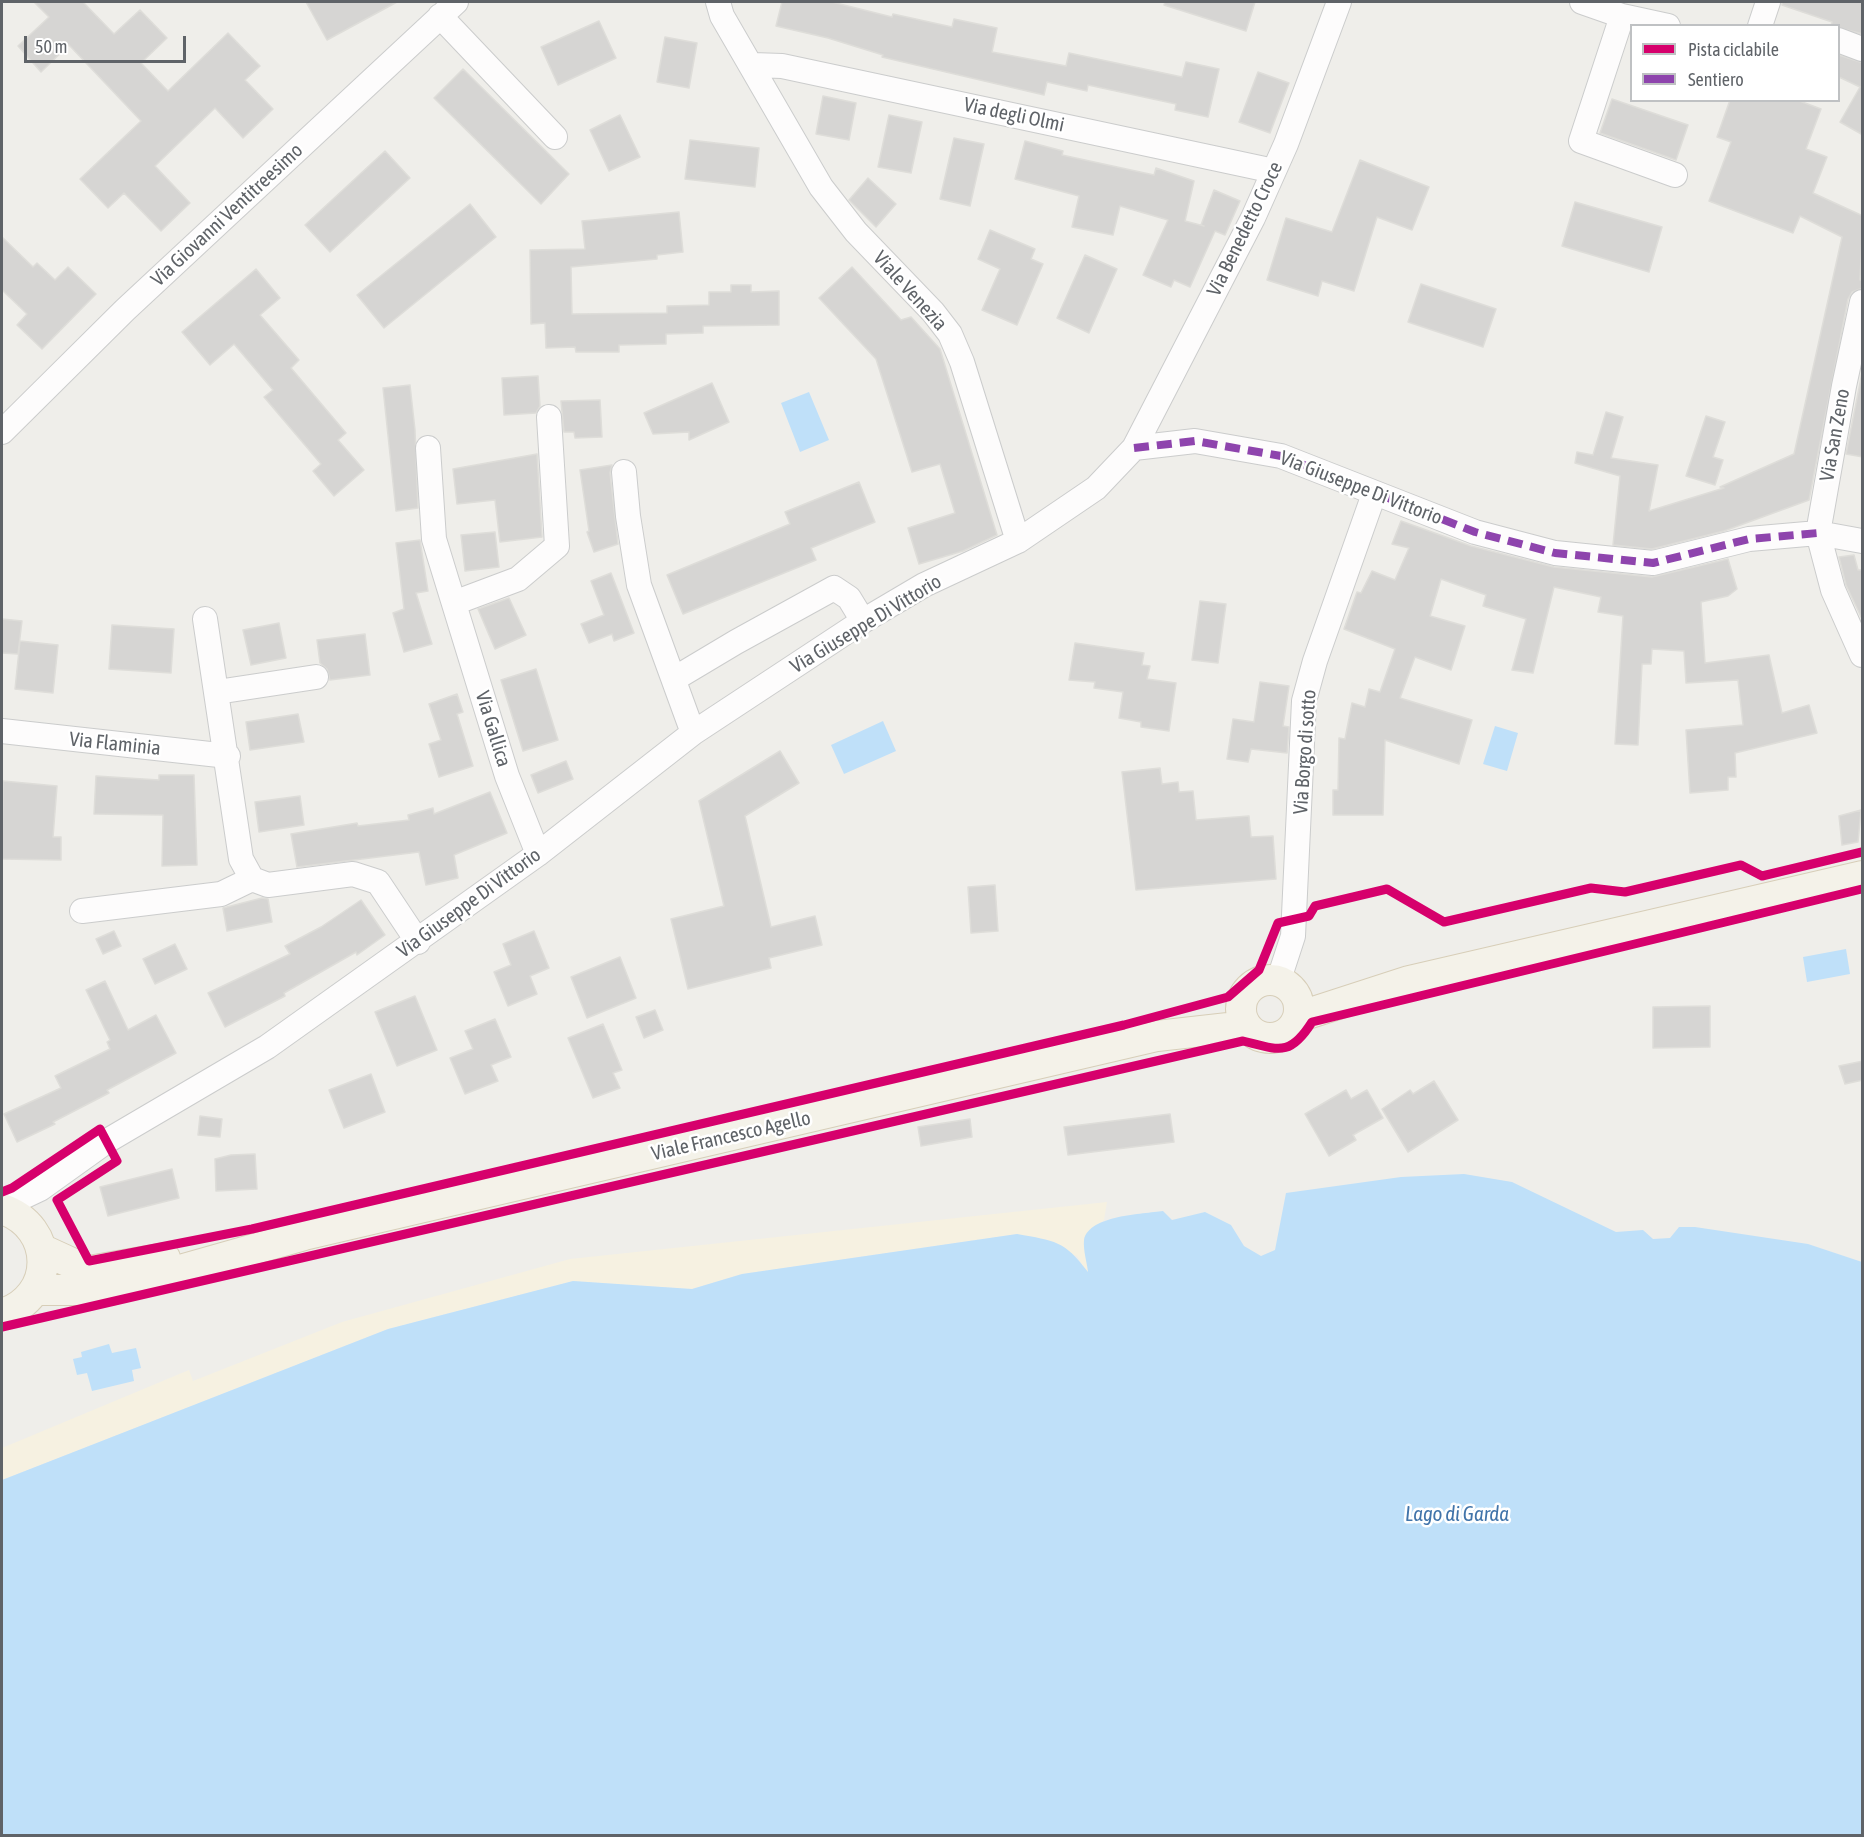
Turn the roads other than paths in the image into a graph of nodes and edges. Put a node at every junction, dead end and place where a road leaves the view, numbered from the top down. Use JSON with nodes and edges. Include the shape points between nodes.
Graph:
{"nodes":[{"id":1,"x":718,"y":2,"type":"edge"},
{"id":2,"x":1339,"y":2,"type":"edge"},
{"id":3,"x":1582,"y":2,"type":"edge"},
{"id":4,"x":1768,"y":2,"type":"edge"},
{"id":5,"x":448,"y":9,"type":"edge"},
{"id":6,"x":1622,"y":16,"type":"junction"},
{"id":7,"x":1659,"y":24,"type":"edge"},
{"id":8,"x":1761,"y":24,"type":"edge"},
{"id":9,"x":1840,"y":40,"type":"edge"},
{"id":10,"x":1863,"y":49,"type":"edge"},
{"id":11,"x":753,"y":65,"type":"junction"},
{"id":12,"x":555,"y":137,"type":"dead end"},
{"id":13,"x":1274,"y":171,"type":"junction"},
{"id":14,"x":1675,"y":176,"type":"dead end"},
{"id":15,"x":1863,"y":302,"type":"edge"},
{"id":16,"x":549,"y":417,"type":"dead end"},
{"id":17,"x":2,"y":432,"type":"edge"},
{"id":18,"x":428,"y":448,"type":"dead end"},
{"id":19,"x":1134,"y":448,"type":"junction"},
{"id":20,"x":624,"y":472,"type":"dead end"},
{"id":21,"x":1374,"y":494,"type":"junction"},
{"id":22,"x":1818,"y":533,"type":"junction"},
{"id":23,"x":1018,"y":541,"type":"junction"},
{"id":24,"x":1863,"y":541,"type":"edge"},
{"id":25,"x":454,"y":603,"type":"junction"},
{"id":26,"x":205,"y":619,"type":"dead end"},
{"id":27,"x":863,"y":621,"type":"junction"},
{"id":28,"x":1863,"y":655,"type":"edge"},
{"id":29,"x":316,"y":677,"type":"dead end"},
{"id":30,"x":674,"y":680,"type":"junction"},
{"id":31,"x":217,"y":692,"type":"junction"},
{"id":32,"x":2,"y":731,"type":"edge"},
{"id":33,"x":693,"y":733,"type":"junction"},
{"id":34,"x":228,"y":756,"type":"junction"},
{"id":35,"x":538,"y":854,"type":"junction"},
{"id":36,"x":1863,"y":876,"type":"edge"},
{"id":37,"x":252,"y":879,"type":"junction"},
{"id":38,"x":82,"y":911,"type":"dead end"},
{"id":39,"x":418,"y":942,"type":"junction"},
{"id":40,"x":1289,"y":996,"type":"junction"},
{"id":41,"x":1243,"y":1015,"type":"junction"},
{"id":42,"x":40,"y":1189,"type":"junction"},
{"id":43,"x":2,"y":1208,"type":"edge"},
{"id":44,"x":304,"y":1235,"type":"junction"},
{"id":45,"x":37,"y":1240,"type":"junction"},
{"id":46,"x":35,"y":1290,"type":"junction"},
{"id":47,"x":2,"y":1314,"type":"edge"}],
"edges":[{"from":1,"to":11,"type":"street","name":"Viale Venezia","via":[[722,16]]},
{"from":2,"to":13,"type":"street","name":"Via Benedetto Croce"},
{"from":3,"to":6,"type":"street"},
{"from":4,"to":8,"type":"street"},
{"from":5,"to":12,"type":"street"},
{"from":5,"to":17,"type":"street","name":"Via Giovanni Ventitreesimo","via":[[125,310]]},
{"from":6,"to":7,"type":"street"},
{"from":6,"to":14,"type":"street","via":[[1581,141]]},
{"from":9,"to":10,"type":"street"},
{"from":11,"to":13,"type":"street","name":"Via degli Olmi","via":[[782,66]]},
{"from":11,"to":23,"type":"street","name":"Viale Venezia","via":[[821,187],[856,232],[950,334]]},
{"from":13,"to":19,"type":"street","name":"Via Benedetto Croce"},
{"from":15,"to":22,"type":"street","name":"Via San Zeno"},
{"from":16,"to":25,"type":"street","via":[[557,546],[518,579]]},
{"from":18,"to":25,"type":"street","name":"Via Gallica","via":[[434,539]]},
{"from":19,"to":21,"type":"street","name":"Via Giuseppe Di Vittorio","via":[[1195,441],[1281,456]]},
{"from":19,"to":23,"type":"street","name":"Via Giuseppe Di Vittorio","via":[[1096,488]]},
{"from":20,"to":30,"type":"street","via":[[639,585]]},
{"from":21,"to":22,"type":"street","name":"Via Giuseppe Di Vittorio","via":[[1475,532],[1555,553],[1653,563],[1749,539]]},
{"from":21,"to":40,"type":"street","name":"Via Borgo di sotto","via":[[1304,701]]},
{"from":22,"to":24,"type":"street","name":"Via Giuseppe Di Vittorio"},
{"from":22,"to":28,"type":"street","via":[[1833,590]]},
{"from":23,"to":27,"type":"street","name":"Via Giuseppe Di Vittorio","via":[[924,585]]},
{"from":25,"to":35,"type":"street","name":"Via Gallica","via":[[507,776]]},
{"from":26,"to":31,"type":"street"},
{"from":27,"to":30,"type":"street","via":[[849,598],[834,588]]},
{"from":27,"to":33,"type":"street","name":"Via Giuseppe Di Vittorio"},
{"from":29,"to":31,"type":"street"},
{"from":30,"to":33,"type":"street"},
{"from":31,"to":34,"type":"street"},
{"from":32,"to":34,"type":"street","name":"Via Flaminia"},
{"from":33,"to":35,"type":"street","name":"Via Giuseppe Di Vittorio"},
{"from":34,"to":37,"type":"street","via":[[241,859]]},
{"from":35,"to":39,"type":"street","name":"Via Giuseppe Di Vittorio"},
{"from":36,"to":40,"type":"main road","via":[[1409,981]]},
{"from":37,"to":38,"type":"street","via":[[221,894]]},
{"from":37,"to":39,"type":"street","via":[[268,885],[353,874],[378,882]]},
{"from":39,"to":42,"type":"street","name":"Via Giuseppe Di Vittorio","via":[[267,1047],[106,1141]]},
{"from":40,"to":41,"type":"main road","via":[[1258,982],[1250,988]]},
{"from":40,"to":41,"type":"main road","via":[[1294,1025],[1280,1037],[1261,1037]]},
{"from":41,"to":44,"type":"main road","name":"Viale Francesco Agello"},
{"from":42,"to":43,"type":"street","name":"Via Giuseppe Di Vittorio"},
{"from":42,"to":45,"type":"street"},
{"from":43,"to":45,"type":"main road","name":"Viale Francesco Agello","via":[[23,1220]]},
{"from":44,"to":45,"type":"main road","name":"Viale Francesco Agello","via":[[89,1271]]},
{"from":44,"to":46,"type":"main road","name":"Viale Francesco Agello","via":[[110,1290]]},
{"from":45,"to":46,"type":"main road","via":[[43,1263]]},
{"from":46,"to":47,"type":"main road","via":[[25,1302]]}]}
